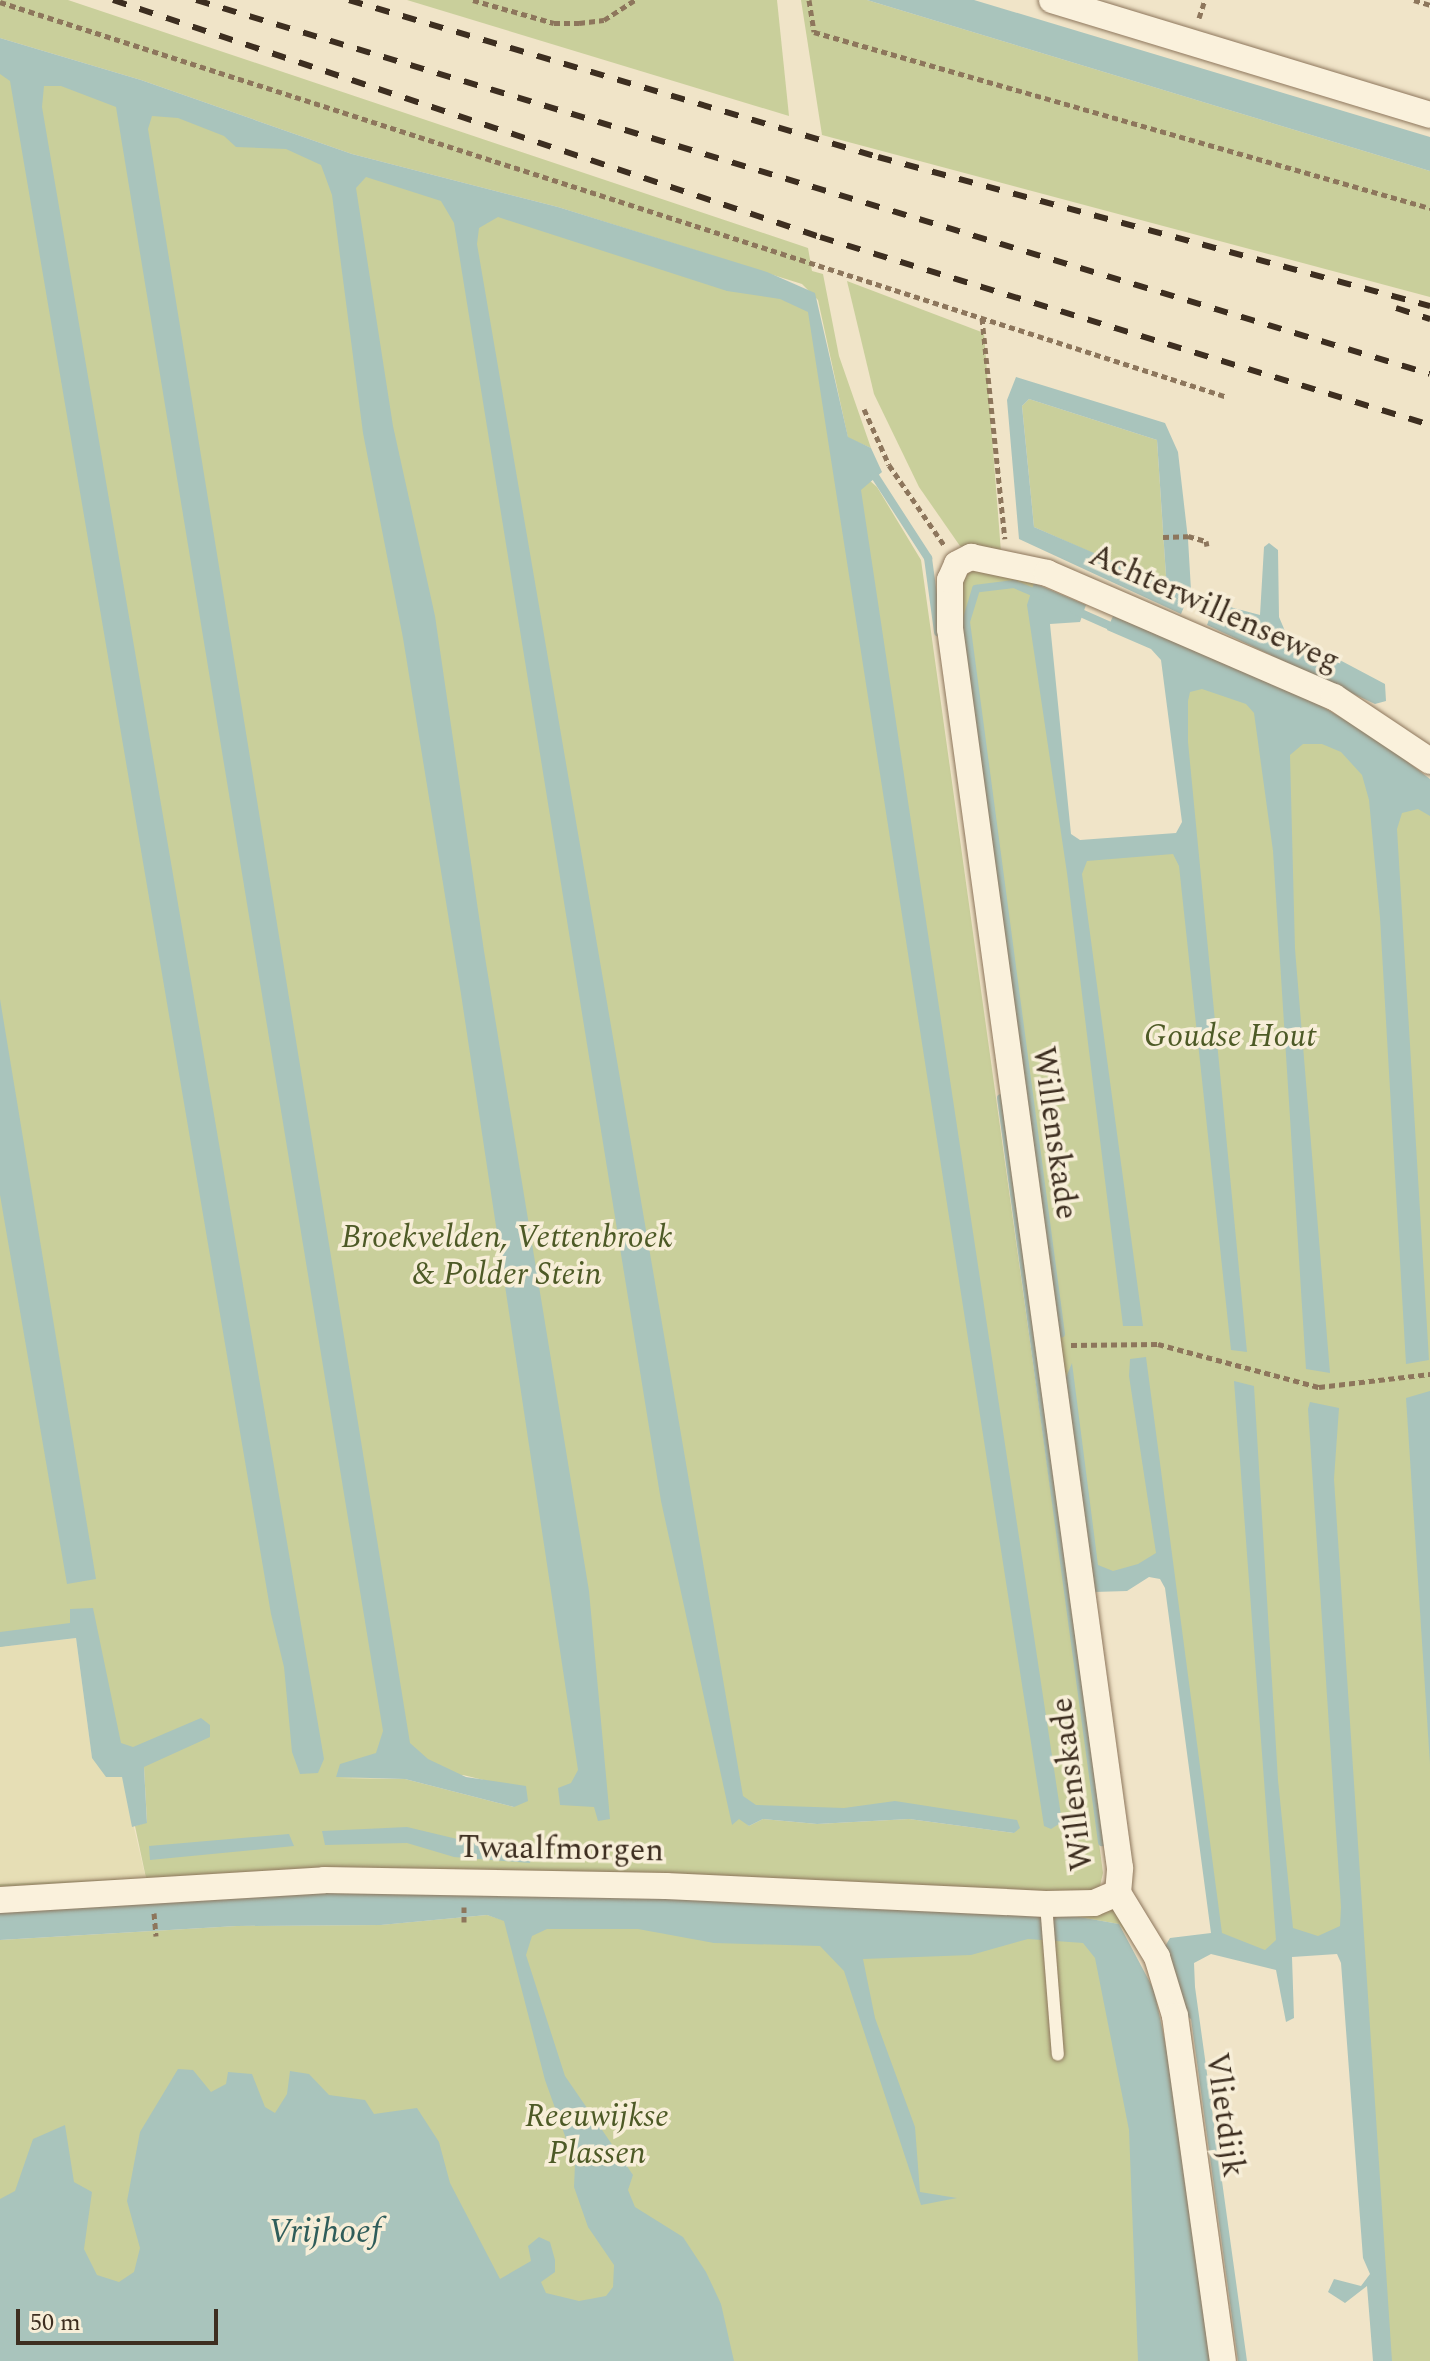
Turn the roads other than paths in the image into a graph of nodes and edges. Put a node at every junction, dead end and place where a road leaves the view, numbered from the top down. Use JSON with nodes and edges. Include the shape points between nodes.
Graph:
{"nodes":[{"id":1,"x":1052,"y":0,"type":"edge"},
{"id":2,"x":1430,"y":115,"type":"edge"},
{"id":3,"x":957,"y":564,"type":"joint"},
{"id":4,"x":1430,"y":761,"type":"edge"},
{"id":5,"x":1118,"y":1893,"type":"junction"},
{"id":6,"x":0,"y":1900,"type":"edge"},
{"id":7,"x":1046,"y":1908,"type":"junction"},
{"id":8,"x":1058,"y":2055,"type":"dead end"},
{"id":9,"x":1223,"y":2361,"type":"edge"}],
"edges":[{"from":1,"to":2,"type":"street"},
{"from":3,"to":4,"type":"street","name":"Achterwillenseweg","via":[[971,557],[1047,573],[1334,697]]},
{"from":3,"to":5,"type":"street","name":"Willenskade","via":[[950,580],[950,629],[1120,1868]]},
{"from":5,"to":7,"type":"street","name":"Twaalfmorgen","via":[[1094,1903]]},
{"from":5,"to":9,"type":"street","name":"Vlietdijk","via":[[1157,1957],[1175,2016]]},
{"from":6,"to":7,"type":"street","name":"Twaalfmorgen","via":[[324,1880],[666,1886]]},
{"from":7,"to":8,"type":"lane"}]}
